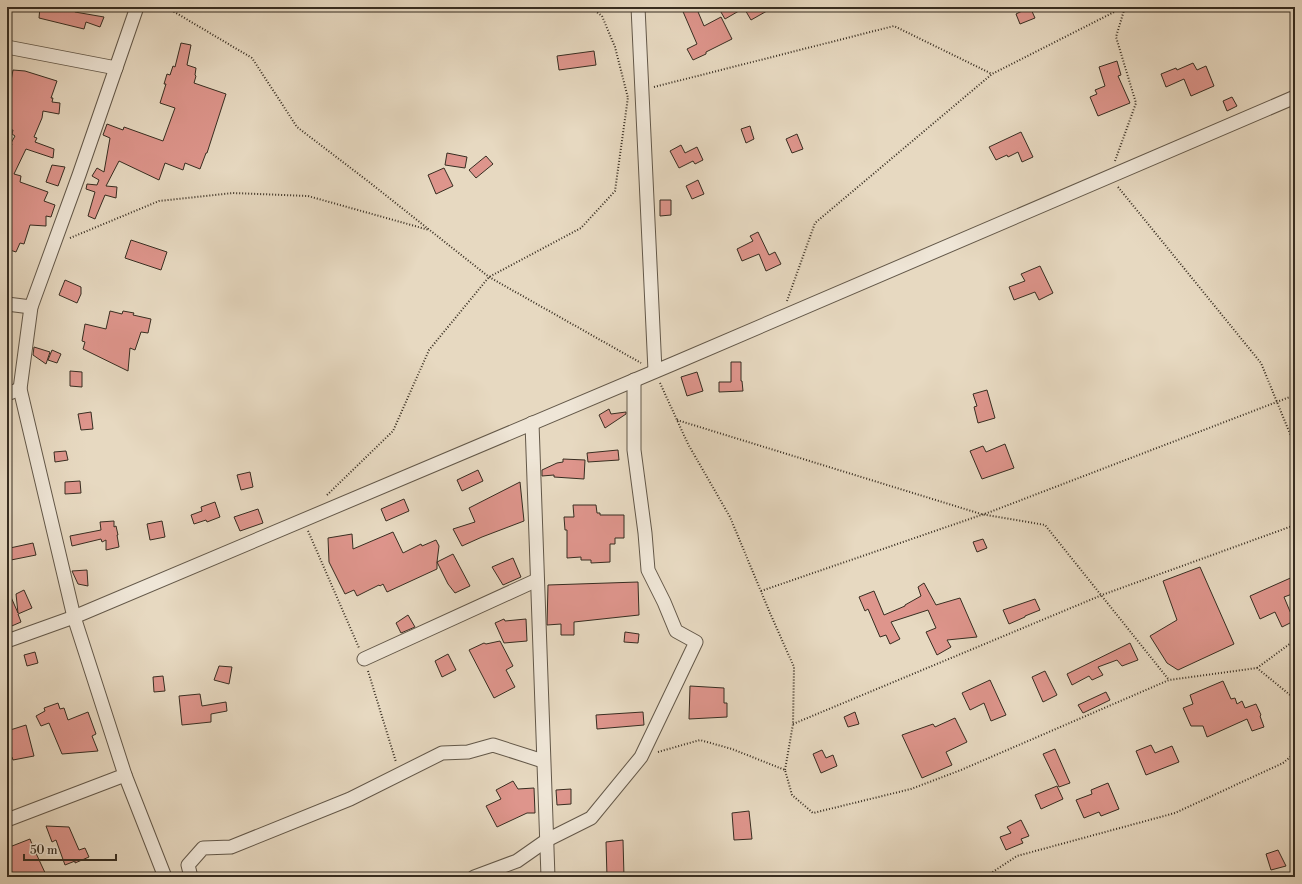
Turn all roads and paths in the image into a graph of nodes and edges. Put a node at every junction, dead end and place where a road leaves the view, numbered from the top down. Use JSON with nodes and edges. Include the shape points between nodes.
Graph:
{"nodes":[{"id":1,"x":137,"y":7,"type":"edge"},
{"id":2,"x":166,"y":7,"type":"edge"},
{"id":3,"x":590,"y":7,"type":"edge"},
{"id":4,"x":638,"y":7,"type":"edge"},
{"id":5,"x":1125,"y":7,"type":"edge"},
{"id":6,"x":7,"y":47,"type":"edge"},
{"id":7,"x":116,"y":68,"type":"junction"},
{"id":8,"x":992,"y":74,"type":"junction"},
{"id":9,"x":642,"y":90,"type":"junction"},
{"id":10,"x":628,"y":97,"type":"junction"},
{"id":11,"x":1295,"y":97,"type":"edge"},
{"id":12,"x":643,"y":116,"type":"junction"},
{"id":13,"x":1109,"y":176,"type":"junction"},
{"id":14,"x":431,"y":231,"type":"junction"},
{"id":15,"x":54,"y":244,"type":"junction"},
{"id":16,"x":489,"y":277,"type":"junction"},
{"id":17,"x":7,"y":304,"type":"edge"},
{"id":18,"x":31,"y":307,"type":"junction"},
{"id":19,"x":781,"y":317,"type":"junction"},
{"id":20,"x":655,"y":371,"type":"junction"},
{"id":21,"x":634,"y":380,"type":"junction"},
{"id":22,"x":20,"y":389,"type":"junction"},
{"id":23,"x":7,"y":394,"type":"edge"},
{"id":24,"x":1295,"y":395,"type":"edge"},
{"id":25,"x":1277,"y":402,"type":"junction"},
{"id":26,"x":677,"y":420,"type":"junction"},
{"id":27,"x":532,"y":423,"type":"junction"},
{"id":28,"x":1295,"y":446,"type":"edge"},
{"id":29,"x":323,"y":500,"type":"dead end"},
{"id":30,"x":981,"y":514,"type":"junction"},
{"id":31,"x":303,"y":520,"type":"junction"},
{"id":32,"x":1295,"y":525,"type":"edge"},
{"id":33,"x":537,"y":580,"type":"junction"},
{"id":34,"x":761,"y":591,"type":"junction"},
{"id":35,"x":1102,"y":595,"type":"junction"},
{"id":36,"x":74,"y":617,"type":"junction"},
{"id":37,"x":1295,"y":640,"type":"edge"},
{"id":38,"x":7,"y":641,"type":"edge"},
{"id":39,"x":364,"y":659,"type":"junction"},
{"id":40,"x":1257,"y":668,"type":"junction"},
{"id":41,"x":1169,"y":680,"type":"junction"},
{"id":42,"x":1295,"y":699,"type":"edge"},
{"id":43,"x":792,"y":724,"type":"junction"},
{"id":44,"x":1295,"y":753,"type":"edge"},
{"id":45,"x":641,"y":757,"type":"junction"},
{"id":46,"x":543,"y":761,"type":"junction"},
{"id":47,"x":785,"y":770,"type":"junction"},
{"id":48,"x":125,"y":775,"type":"junction"},
{"id":49,"x":400,"y":775,"type":"junction"},
{"id":50,"x":7,"y":820,"type":"edge"},
{"id":51,"x":547,"y":840,"type":"junction"},
{"id":52,"x":165,"y":877,"type":"edge"},
{"id":53,"x":191,"y":877,"type":"edge"},
{"id":54,"x":474,"y":877,"type":"edge"},
{"id":55,"x":548,"y":877,"type":"edge"},
{"id":56,"x":985,"y":877,"type":"edge"}],
"edges":[{"from":1,"to":7,"type":"street"},
{"from":2,"to":14,"type":"path","via":[[252,58],[297,127]]},
{"from":3,"to":10,"type":"path","via":[[602,16],[615,48]]},
{"from":4,"to":9,"type":"street"},
{"from":5,"to":8,"type":"path"},
{"from":5,"to":13,"type":"path","via":[[1116,37],[1136,103]]},
{"from":6,"to":7,"type":"street"},
{"from":7,"to":15,"type":"street"},
{"from":8,"to":9,"type":"path","via":[[894,26]]},
{"from":8,"to":19,"type":"path","via":[[815,223]]},
{"from":9,"to":12,"type":"street"},
{"from":10,"to":12,"type":"path"},
{"from":10,"to":16,"type":"path","via":[[615,191],[581,228]]},
{"from":11,"to":13,"type":"street"},
{"from":12,"to":20,"type":"street"},
{"from":13,"to":19,"type":"street"},
{"from":13,"to":25,"type":"path","via":[[1261,363]]},
{"from":14,"to":15,"type":"path","via":[[308,196],[233,193],[159,201]]},
{"from":14,"to":16,"type":"path"},
{"from":15,"to":18,"type":"street"},
{"from":16,"to":20,"type":"path"},
{"from":16,"to":29,"type":"path","via":[[429,350],[393,431]]},
{"from":17,"to":18,"type":"street"},
{"from":18,"to":22,"type":"street"},
{"from":19,"to":20,"type":"street"},
{"from":20,"to":21,"type":"street"},
{"from":20,"to":26,"type":"path"},
{"from":21,"to":27,"type":"street"},
{"from":21,"to":45,"type":"street","via":[[634,450],[648,570],[676,631],[696,642]]},
{"from":22,"to":23,"type":"street"},
{"from":22,"to":36,"type":"street"},
{"from":24,"to":25,"type":"path"},
{"from":25,"to":28,"type":"path"},
{"from":25,"to":30,"type":"path"},
{"from":26,"to":30,"type":"path"},
{"from":26,"to":34,"type":"path","via":[[730,517]]},
{"from":27,"to":31,"type":"street"},
{"from":27,"to":33,"type":"street"},
{"from":30,"to":34,"type":"path"},
{"from":30,"to":35,"type":"path","via":[[1045,525]]},
{"from":31,"to":36,"type":"street"},
{"from":31,"to":39,"type":"path"},
{"from":32,"to":35,"type":"path"},
{"from":33,"to":39,"type":"street"},
{"from":33,"to":46,"type":"street"},
{"from":34,"to":43,"type":"path","via":[[794,667]]},
{"from":35,"to":41,"type":"path"},
{"from":35,"to":43,"type":"path"},
{"from":36,"to":38,"type":"street"},
{"from":36,"to":48,"type":"street"},
{"from":37,"to":40,"type":"path"},
{"from":39,"to":49,"type":"path"},
{"from":40,"to":41,"type":"path"},
{"from":40,"to":42,"type":"path"},
{"from":41,"to":47,"type":"path","via":[[961,770],[910,789],[814,813],[792,795]]},
{"from":43,"to":47,"type":"path"},
{"from":44,"to":56,"type":"path","via":[[1283,763],[1175,813],[1017,856]]},
{"from":45,"to":47,"type":"path","via":[[700,740]]},
{"from":45,"to":51,"type":"street","via":[[591,818]]},
{"from":46,"to":49,"type":"street","via":[[493,745],[468,752],[442,753]]},
{"from":46,"to":51,"type":"street"},
{"from":48,"to":50,"type":"street"},
{"from":48,"to":52,"type":"street"},
{"from":49,"to":53,"type":"street","via":[[350,799],[230,847],[202,848],[188,865]]},
{"from":51,"to":54,"type":"street","via":[[517,861]]},
{"from":51,"to":55,"type":"street"}]}
